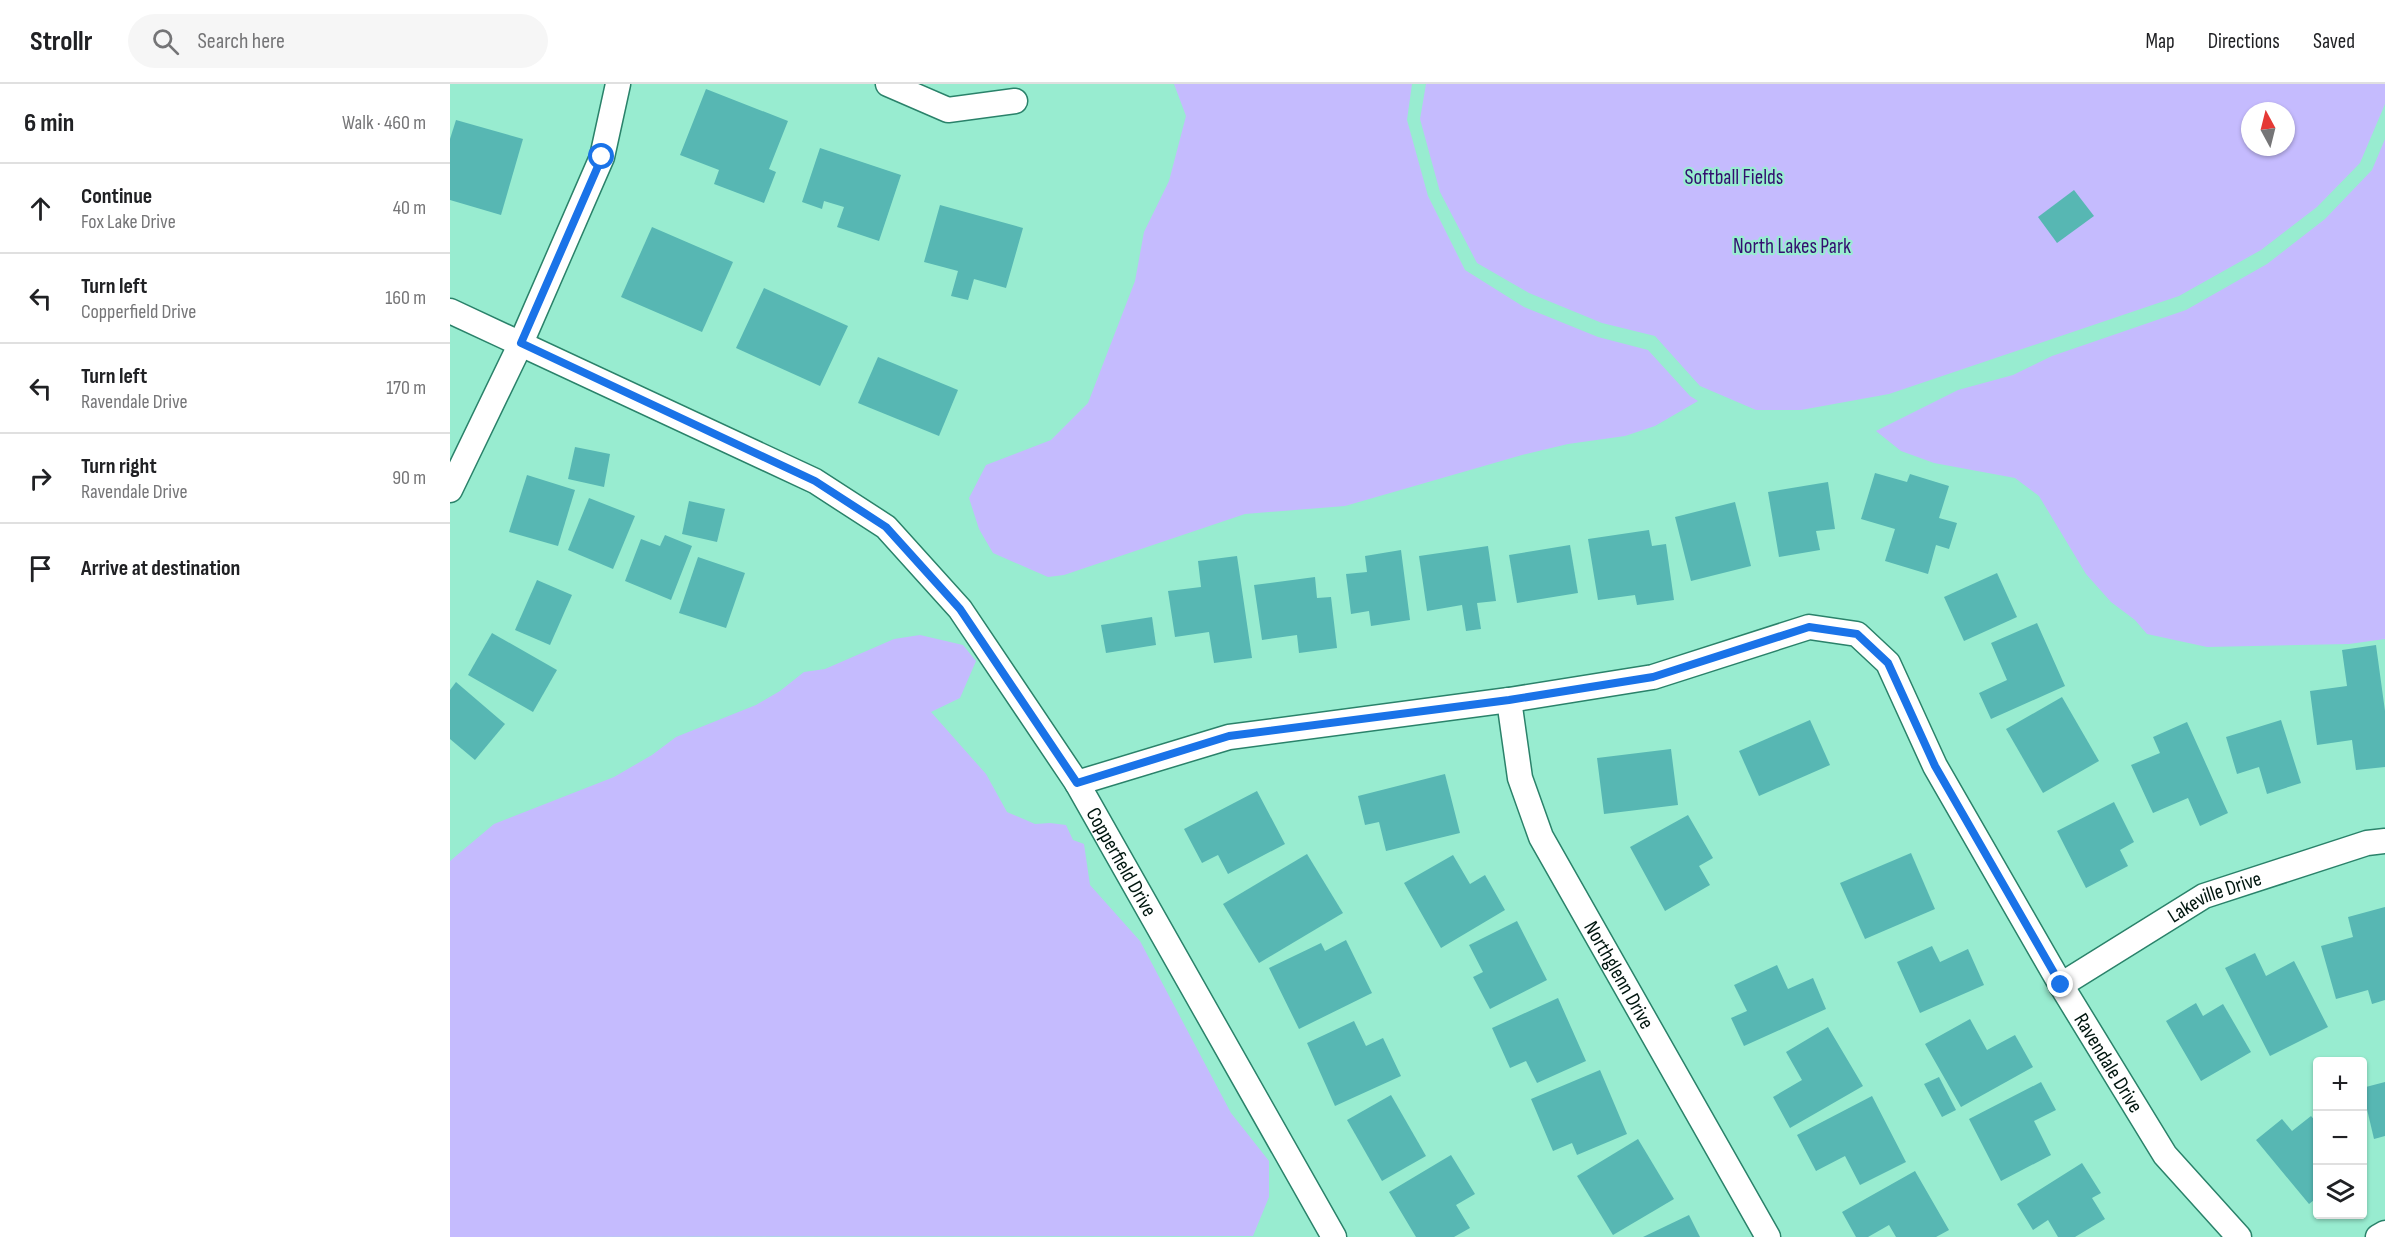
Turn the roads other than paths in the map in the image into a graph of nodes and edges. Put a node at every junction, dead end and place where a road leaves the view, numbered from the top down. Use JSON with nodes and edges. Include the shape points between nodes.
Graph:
{"nodes":[{"id":1,"x":618,"y":84,"type":"edge"},
{"id":2,"x":888,"y":84,"type":"edge"},
{"id":3,"x":1015,"y":101,"type":"dead end"},
{"id":4,"x":450,"y":311,"type":"edge"},
{"id":5,"x":521,"y":343,"type":"junction"},
{"id":6,"x":450,"y":490,"type":"edge"},
{"id":7,"x":1509,"y":700,"type":"junction"},
{"id":8,"x":1077,"y":783,"type":"junction"},
{"id":9,"x":2385,"y":841,"type":"edge"},
{"id":10,"x":2061,"y":985,"type":"junction"},
{"id":11,"x":2385,"y":1233,"type":"edge"},
{"id":12,"x":1334,"y":1237,"type":"edge"},
{"id":13,"x":1768,"y":1237,"type":"edge"},
{"id":14,"x":2239,"y":1237,"type":"edge"},
{"id":15,"x":2378,"y":1237,"type":"edge"}],
"edges":[{"from":1,"to":5,"type":"street","via":[[602,157]]},
{"from":2,"to":3,"type":"street","via":[[948,110]]},
{"from":4,"to":5,"type":"street","name":"Copperfield Drive"},
{"from":5,"to":6,"type":"street"},
{"from":5,"to":8,"type":"street","name":"Copperfield Drive","via":[[815,481],[886,527],[960,609]]},
{"from":7,"to":8,"type":"street","name":"Ravendale Drive","via":[[1229,736]]},
{"from":7,"to":10,"type":"street","name":"Ravendale Drive","via":[[1653,677],[1809,627],[1857,634],[1888,663],[1935,766]]},
{"from":7,"to":13,"type":"street","name":"Northglenn Drive","via":[[1520,778],[1541,837]]},
{"from":8,"to":12,"type":"street","name":"Copperfield Drive"},
{"from":9,"to":10,"type":"street","name":"Lakeville Drive","via":[[2367,843],[2204,896]]},
{"from":10,"to":14,"type":"street","name":"Ravendale Drive","via":[[2165,1155]]},
{"from":11,"to":15,"type":"street"}]}
